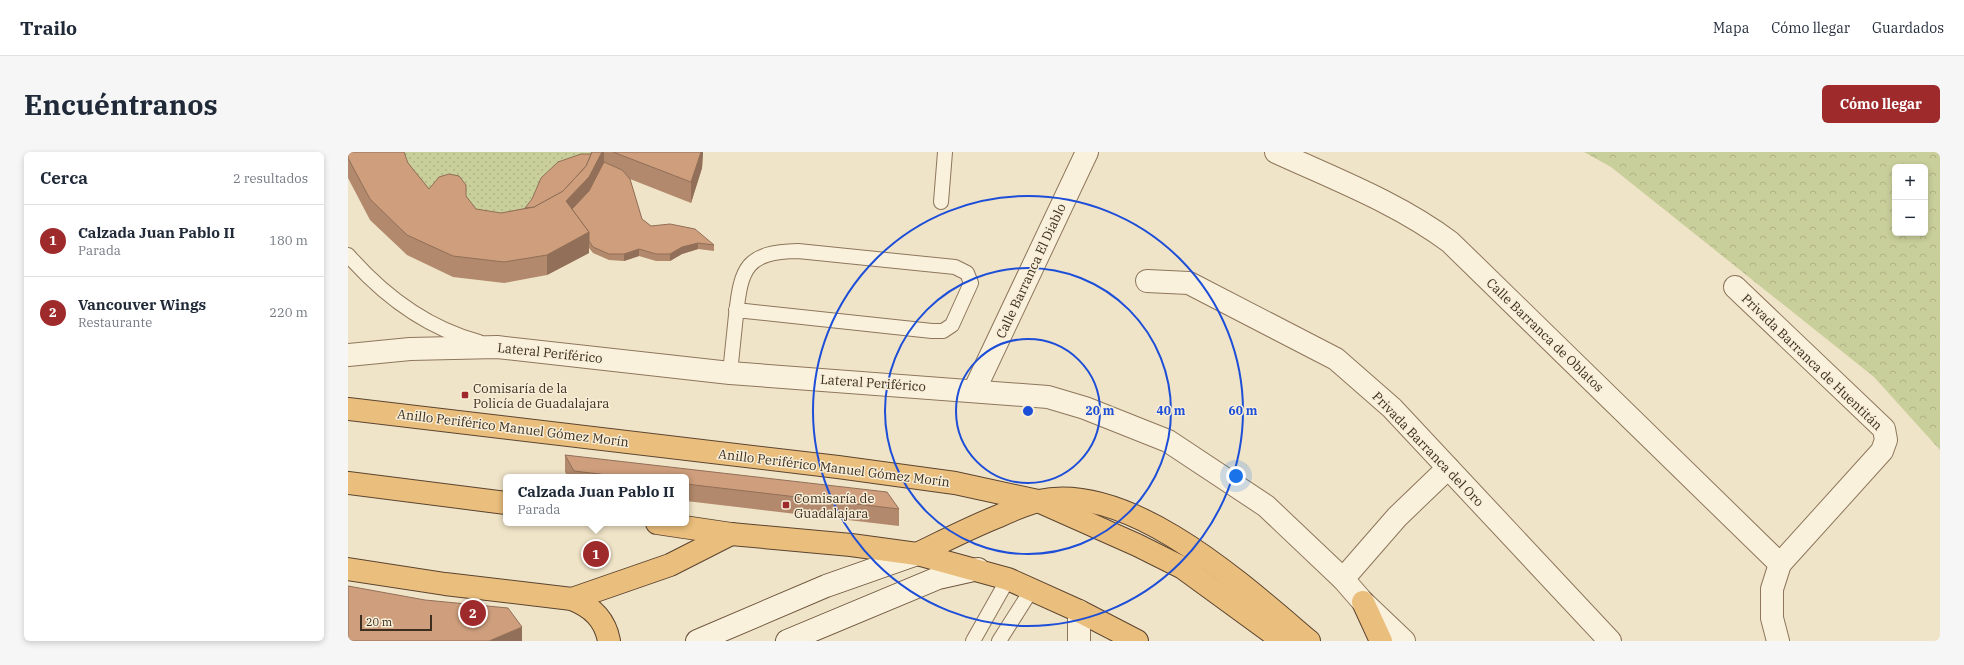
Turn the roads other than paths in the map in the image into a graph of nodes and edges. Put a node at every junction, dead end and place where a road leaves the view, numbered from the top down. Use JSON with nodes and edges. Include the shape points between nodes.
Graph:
{"nodes":[{"id":1,"x":945,"y":152,"type":"edge"},
{"id":2,"x":1087,"y":152,"type":"edge"},
{"id":3,"x":1276,"y":152,"type":"edge"},
{"id":4,"x":941,"y":202,"type":"dead end"},
{"id":5,"x":348,"y":255,"type":"edge"},
{"id":6,"x":1147,"y":281,"type":"dead end"},
{"id":7,"x":1735,"y":287,"type":"dead end"},
{"id":8,"x":736,"y":310,"type":"junction"},
{"id":9,"x":497,"y":347,"type":"junction"},
{"id":10,"x":348,"y":355,"type":"edge"},
{"id":11,"x":730,"y":373,"type":"junction"},
{"id":12,"x":974,"y":391,"type":"junction"},
{"id":13,"x":348,"y":408,"type":"edge"},
{"id":14,"x":1448,"y":468,"type":"junction"},
{"id":15,"x":348,"y":483,"type":"edge"},
{"id":16,"x":1038,"y":501,"type":"junction"},
{"id":17,"x":503,"y":503,"type":"edge"},
{"id":18,"x":678,"y":526,"type":"edge"},
{"id":19,"x":731,"y":534,"type":"junction"},
{"id":20,"x":917,"y":554,"type":"junction"},
{"id":21,"x":1780,"y":564,"type":"junction"},
{"id":22,"x":348,"y":569,"type":"edge"},
{"id":23,"x":978,"y":569,"type":"junction"},
{"id":24,"x":1008,"y":578,"type":"junction"},
{"id":25,"x":1343,"y":578,"type":"junction"},
{"id":26,"x":1032,"y":589,"type":"junction"},
{"id":27,"x":572,"y":599,"type":"junction"},
{"id":28,"x":1363,"y":602,"type":"junction"},
{"id":29,"x":1079,"y":611,"type":"junction"},
{"id":30,"x":609,"y":641,"type":"edge"},
{"id":31,"x":697,"y":641,"type":"edge"},
{"id":32,"x":788,"y":641,"type":"edge"},
{"id":33,"x":974,"y":641,"type":"edge"},
{"id":34,"x":999,"y":641,"type":"edge"},
{"id":35,"x":1079,"y":641,"type":"edge"},
{"id":36,"x":1137,"y":641,"type":"edge"},
{"id":37,"x":1283,"y":641,"type":"edge"},
{"id":38,"x":1310,"y":641,"type":"edge"},
{"id":39,"x":1381,"y":641,"type":"edge"},
{"id":40,"x":1404,"y":641,"type":"edge"},
{"id":41,"x":1610,"y":641,"type":"edge"},
{"id":42,"x":1778,"y":641,"type":"edge"}],
"edges":[{"from":1,"to":4,"type":"lane"},
{"from":2,"to":12,"type":"street","name":"Calle Barranca El Diablo"},
{"from":3,"to":21,"type":"street","name":"Calle Barranca de Oblatos","via":[[1399,210],[1426,224],[1450,242]]},
{"from":5,"to":9,"type":"lane","via":[[366,276],[413,313],[454,333]]},
{"from":6,"to":14,"type":"street","name":"Privada Barranca del Oro","via":[[1189,284],[1336,359],[1392,408]]},
{"from":7,"to":21,"type":"street","name":"Privada Barranca de Huentitán","via":[[1884,429],[1886,440],[1882,451]]},
{"from":8,"to":8,"type":"lane","via":[[739,287],[745,271],[758,258],[775,251],[798,251],[955,267],[967,273],[971,283],[952,325],[943,331]]},
{"from":8,"to":11,"type":"lane"},
{"from":9,"to":10,"type":"street","name":"Lateral Periférico","via":[[410,348]]},
{"from":9,"to":11,"type":"street","name":"Lateral Periférico"},
{"from":11,"to":12,"type":"street","name":"Lateral Periférico"},
{"from":12,"to":25,"type":"street","name":"Lateral Periférico","via":[[1048,396],[1168,440],[1266,506]]},
{"from":13,"to":16,"type":"highway","name":"Anillo Periférico Manuel Gómez Morín","via":[[838,467],[955,483]]},
{"from":14,"to":25,"type":"street","via":[[1397,518]]},
{"from":14,"to":41,"type":"street","name":"Privada Barranca del Oro"},
{"from":15,"to":17,"type":"highway"},
{"from":16,"to":20,"type":"highway","via":[[991,519]]},
{"from":16,"to":37,"type":"highway","name":"Anillo Periférico Manuel Gómez Morín","via":[[1183,568]]},
{"from":16,"to":38,"type":"highway","via":[[1073,497],[1107,505],[1133,515],[1179,540],[1237,580]]},
{"from":18,"to":19,"type":"highway"},
{"from":19,"to":20,"type":"highway"},
{"from":19,"to":27,"type":"highway","via":[[670,566]]},
{"from":20,"to":23,"type":"highway"},
{"from":20,"to":31,"type":"street","via":[[826,586]]},
{"from":21,"to":42,"type":"street","via":[[1772,589],[1772,618]]},
{"from":22,"to":27,"type":"highway"},
{"from":23,"to":24,"type":"highway"},
{"from":23,"to":32,"type":"street","via":[[938,578]]},
{"from":24,"to":26,"type":"highway"},
{"from":24,"to":33,"type":"lane"},
{"from":25,"to":28,"type":"street","name":"Lateral Periférico"},
{"from":26,"to":29,"type":"highway"},
{"from":26,"to":34,"type":"lane"},
{"from":27,"to":30,"type":"highway","via":[[594,611],[602,621]]},
{"from":28,"to":39,"type":"highway"},
{"from":28,"to":40,"type":"street","name":"Lateral Periférico"},
{"from":29,"to":35,"type":"street"},
{"from":29,"to":36,"type":"highway"}]}
